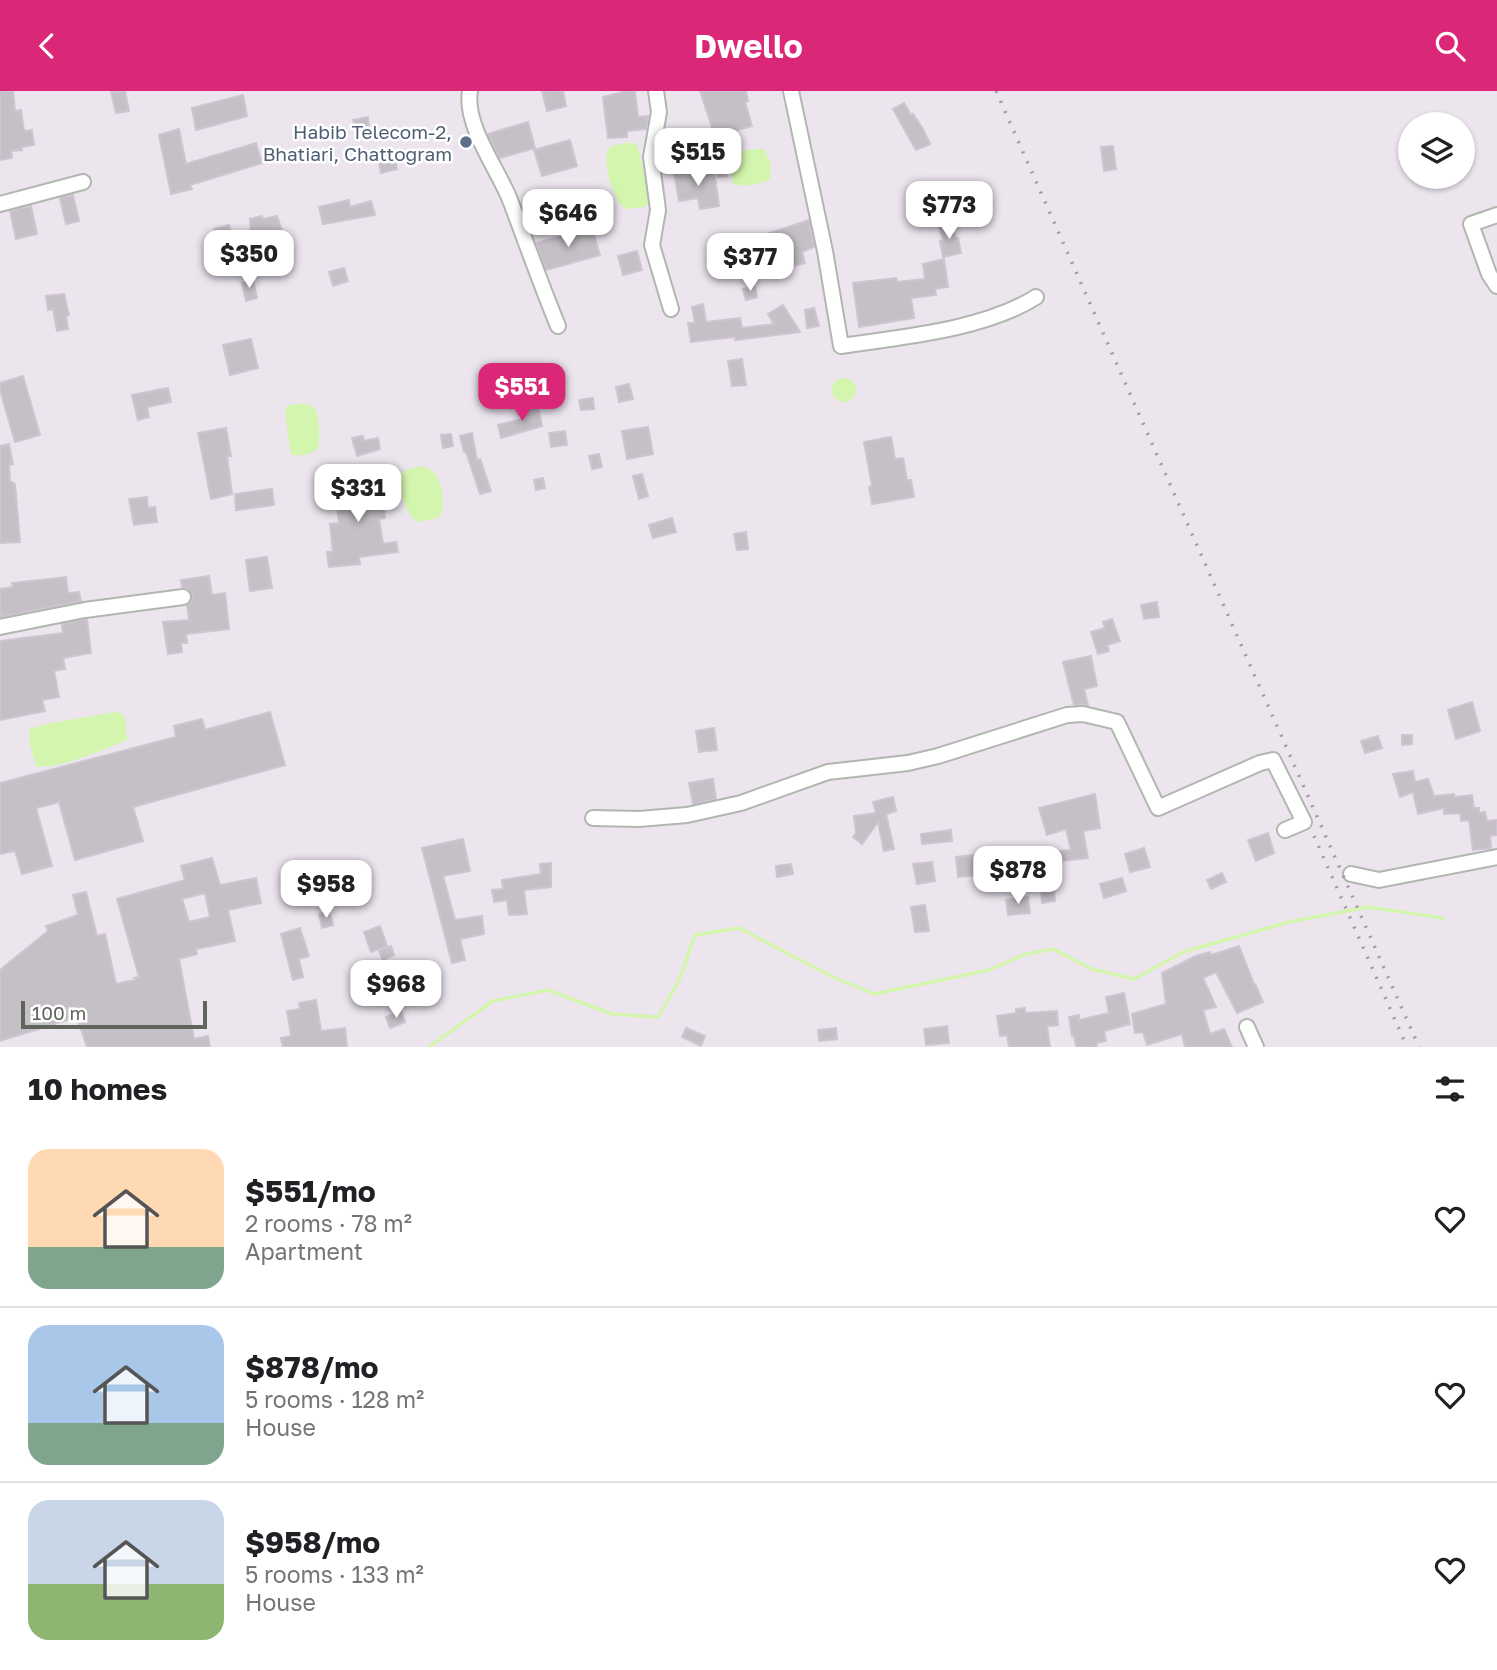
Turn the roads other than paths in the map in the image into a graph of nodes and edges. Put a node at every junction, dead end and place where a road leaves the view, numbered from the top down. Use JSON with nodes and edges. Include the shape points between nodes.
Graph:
{"nodes":[{"id":1,"x":470,"y":91,"type":"edge"},
{"id":2,"x":656,"y":91,"type":"edge"},
{"id":3,"x":791,"y":91,"type":"edge"},
{"id":4,"x":83,"y":182,"type":"dead end"},
{"id":5,"x":0,"y":204,"type":"edge"},
{"id":6,"x":1497,"y":215,"type":"edge"},
{"id":7,"x":1497,"y":286,"type":"edge"},
{"id":8,"x":1036,"y":297,"type":"dead end"},
{"id":9,"x":671,"y":309,"type":"dead end"},
{"id":10,"x":558,"y":326,"type":"dead end"},
{"id":11,"x":183,"y":597,"type":"dead end"},
{"id":12,"x":0,"y":627,"type":"edge"},
{"id":13,"x":593,"y":818,"type":"dead end"},
{"id":14,"x":1285,"y":830,"type":"dead end"},
{"id":15,"x":1497,"y":857,"type":"edge"},
{"id":16,"x":1351,"y":873,"type":"dead end"},
{"id":17,"x":1247,"y":1027,"type":"dead end"},
{"id":18,"x":1256,"y":1047,"type":"edge"}],
"edges":[{"from":1,"to":10,"type":"street","via":[[474,125],[509,199]]},
{"from":2,"to":9,"type":"street","via":[[659,112],[651,157],[659,210],[652,245]]},
{"from":3,"to":8,"type":"street","via":[[841,346],[988,318]]},
{"from":4,"to":5,"type":"street"},
{"from":6,"to":7,"type":"street","via":[[1471,224]]},
{"from":11,"to":12,"type":"street"},
{"from":13,"to":14,"type":"street","via":[[687,815],[741,803],[828,772],[938,757],[1067,715],[1083,714],[1117,722],[1158,808],[1273,760],[1304,822]]},
{"from":15,"to":16,"type":"street","via":[[1379,880]]},
{"from":17,"to":18,"type":"street"}]}
